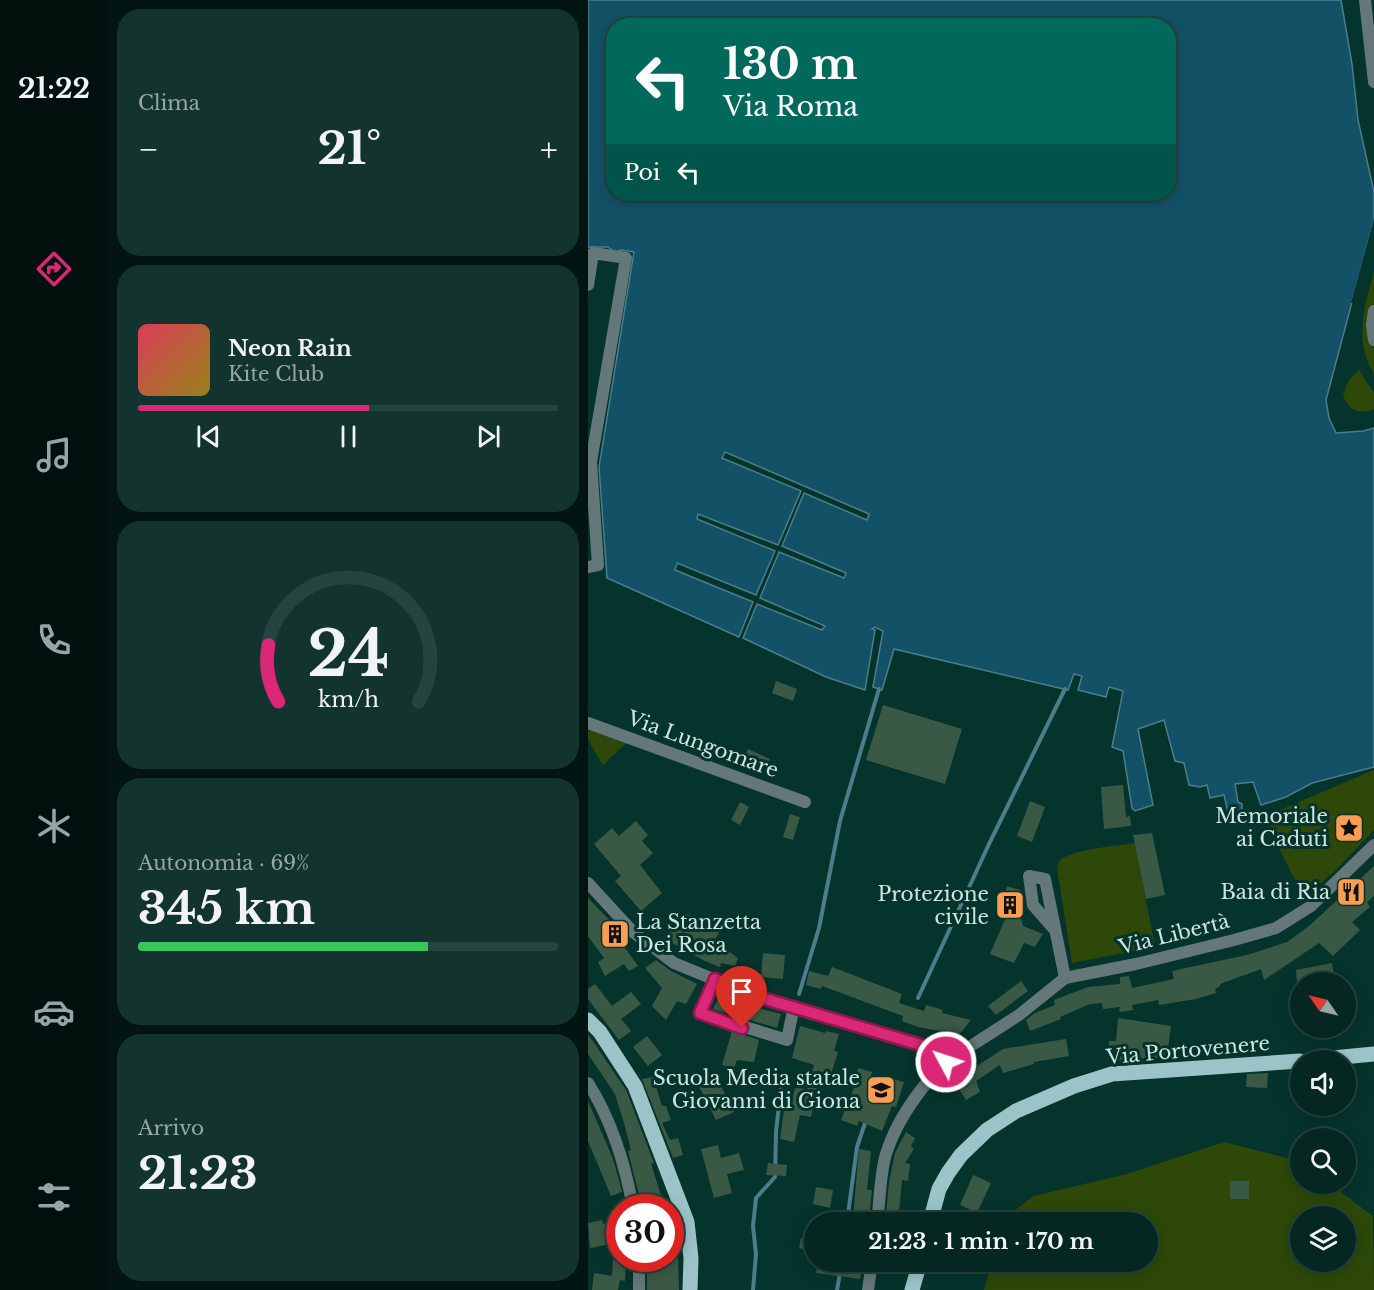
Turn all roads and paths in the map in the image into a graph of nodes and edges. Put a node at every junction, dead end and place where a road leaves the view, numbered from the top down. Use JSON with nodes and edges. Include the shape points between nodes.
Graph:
{"nodes":[{"id":1,"x":1365,"y":0,"type":"edge"},
{"id":2,"x":1374,"y":82,"type":"edge"},
{"id":3,"x":588,"y":285,"type":"edge"},
{"id":4,"x":1374,"y":311,"type":"edge"},
{"id":5,"x":1374,"y":340,"type":"edge"},
{"id":6,"x":588,"y":567,"type":"edge"},
{"id":7,"x":588,"y":723,"type":"edge"},
{"id":8,"x":805,"y":801,"type":"dead end"},
{"id":9,"x":1374,"y":845,"type":"edge"},
{"id":10,"x":588,"y":883,"type":"edge"},
{"id":11,"x":1054,"y":929,"type":"dead end"},
{"id":12,"x":1065,"y":978,"type":"junction"},
{"id":13,"x":715,"y":979,"type":"junction"},
{"id":14,"x":794,"y":1006,"type":"junction"},
{"id":15,"x":588,"y":1020,"type":"edge"},
{"id":16,"x":1374,"y":1054,"type":"edge"},
{"id":17,"x":928,"y":1056,"type":"junction"},
{"id":18,"x":1356,"y":1056,"type":"edge"},
{"id":19,"x":943,"y":1060,"type":"junction"},
{"id":20,"x":1290,"y":1063,"type":"edge"},
{"id":21,"x":588,"y":1083,"type":"edge"},
{"id":22,"x":918,"y":1092,"type":"junction"},
{"id":23,"x":630,"y":1194,"type":"edge"},
{"id":24,"x":878,"y":1212,"type":"edge"},
{"id":25,"x":933,"y":1212,"type":"edge"},
{"id":26,"x":639,"y":1272,"type":"edge"},
{"id":27,"x":871,"y":1272,"type":"edge"},
{"id":28,"x":917,"y":1272,"type":"edge"},
{"id":29,"x":639,"y":1290,"type":"edge"},
{"id":30,"x":690,"y":1290,"type":"edge"},
{"id":31,"x":868,"y":1290,"type":"edge"},
{"id":32,"x":912,"y":1290,"type":"edge"}],
"edges":[{"from":1,"to":2,"type":"street"},
{"from":3,"to":6,"type":"street","via":[[593,253],[626,258],[591,462],[598,565]]},
{"from":4,"to":5,"type":"street"},
{"from":7,"to":8,"type":"street","name":"Via Lungomare"},
{"from":9,"to":12,"type":"street","name":"Via Libertà","via":[[1311,906],[1276,928]]},
{"from":10,"to":13,"type":"street","via":[[650,946],[674,963]]},
{"from":11,"to":12,"type":"street"},
{"from":12,"to":19,"type":"street","name":"Via Libertà","via":[[974,1045]]},
{"from":13,"to":14,"type":"street","via":[[752,995]]},
{"from":13,"to":14,"type":"street","via":[[700,1013],[787,1040]]},
{"from":14,"to":17,"type":"street","via":[[918,1043]]},
{"from":15,"to":30,"type":"main road","via":[[635,1086],[687,1222]]},
{"from":16,"to":18,"type":"main road"},
{"from":17,"to":19,"type":"street","via":[[932,1068]]},
{"from":17,"to":19,"type":"street","via":[[938,1047]]},
{"from":17,"to":22,"type":"street","name":"Via Libertà"},
{"from":19,"to":22,"type":"street","name":"Via Libertà"},
{"from":20,"to":25,"type":"main road","name":"Via Portovenere","via":[[1112,1074],[1074,1086],[987,1130],[948,1173]]},
{"from":21,"to":23,"type":"street","via":[[611,1126]]},
{"from":22,"to":24,"type":"street","name":"Via Libertà","via":[[885,1155]]},
{"from":26,"to":29,"type":"street"},
{"from":27,"to":31,"type":"street"},
{"from":28,"to":32,"type":"main road"}]}
